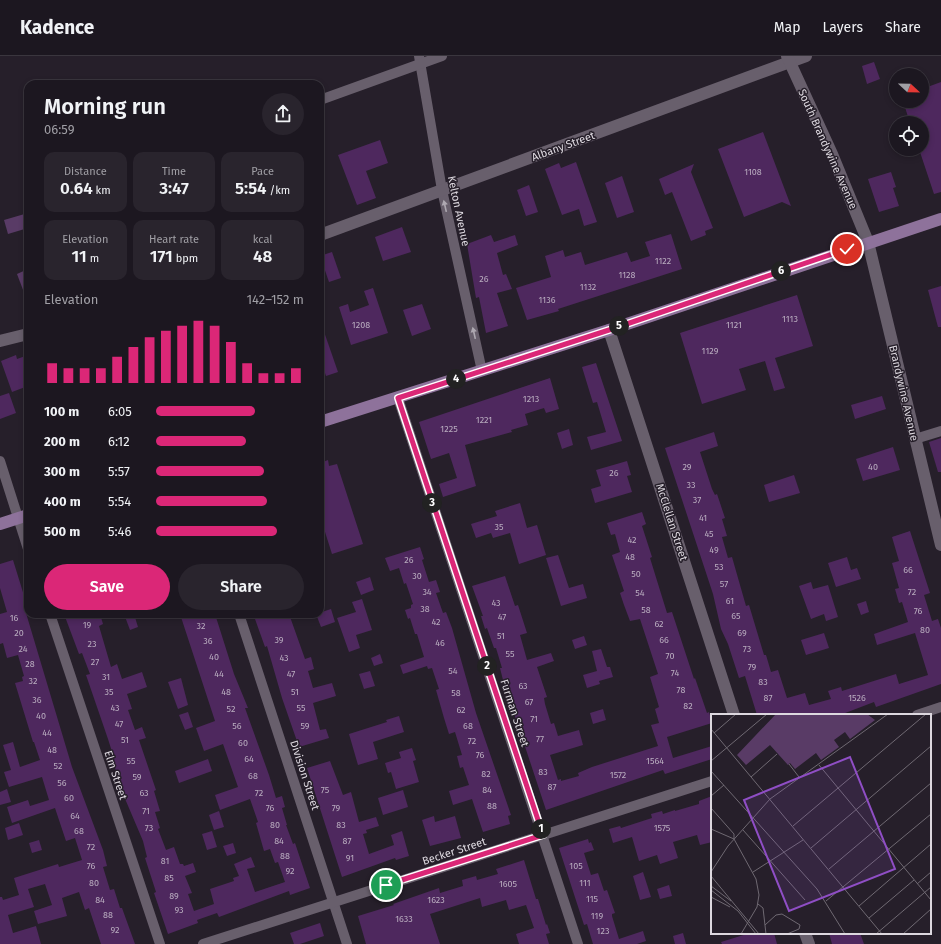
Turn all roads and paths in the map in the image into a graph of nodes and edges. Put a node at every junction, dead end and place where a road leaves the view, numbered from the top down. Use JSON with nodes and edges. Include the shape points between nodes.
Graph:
{"nodes":[{"id":1,"x":442,"y":56,"type":"edge"},
{"id":2,"x":806,"y":56,"type":"edge"},
{"id":3,"x":788,"y":59,"type":"edge"},
{"id":4,"x":419,"y":60,"type":"edge"},
{"id":5,"x":324,"y":98,"type":"edge"},
{"id":6,"x":442,"y":190,"type":"junction"},
{"id":7,"x":941,"y":219,"type":"edge"},
{"id":8,"x":324,"y":234,"type":"edge"},
{"id":9,"x":868,"y":242,"type":"junction"},
{"id":10,"x":609,"y":330,"type":"junction"},
{"id":11,"x":24,"y":335,"type":"edge"},
{"id":12,"x":0,"y":340,"type":"edge"},
{"id":13,"x":482,"y":371,"type":"junction"},
{"id":14,"x":398,"y":398,"type":"junction"},
{"id":15,"x":324,"y":421,"type":"edge"},
{"id":16,"x":941,"y":431,"type":"edge"},
{"id":17,"x":914,"y":439,"type":"junction"},
{"id":18,"x":0,"y":461,"type":"edge"},
{"id":19,"x":23,"y":516,"type":"edge"},
{"id":20,"x":938,"y":518,"type":"edge"},
{"id":21,"x":0,"y":524,"type":"edge"},
{"id":22,"x":941,"y":545,"type":"edge"},
{"id":23,"x":51,"y":618,"type":"edge"},
{"id":24,"x":240,"y":618,"type":"edge"},
{"id":25,"x":941,"y":707,"type":"edge"},
{"id":26,"x":734,"y":714,"type":"edge"},
{"id":27,"x":920,"y":714,"type":"edge"},
{"id":28,"x":711,"y":781,"type":"edge"},
{"id":29,"x":543,"y":835,"type":"junction"},
{"id":30,"x":333,"y":902,"type":"junction"},
{"id":31,"x":805,"y":934,"type":"edge"},
{"id":32,"x":160,"y":944,"type":"edge"},
{"id":33,"x":203,"y":944,"type":"edge"},
{"id":34,"x":347,"y":944,"type":"edge"},
{"id":35,"x":578,"y":944,"type":"edge"},
{"id":36,"x":809,"y":944,"type":"edge"}],
"edges":[{"from":1,"to":4,"type":"street"},
{"from":2,"to":3,"type":"street","name":"Albany Street"},
{"from":3,"to":6,"type":"street","name":"Albany Street"},
{"from":3,"to":9,"type":"street","name":"South Brandywine Avenue","via":[[832,154]]},
{"from":4,"to":5,"type":"street"},
{"from":4,"to":6,"type":"street","name":"Kelton Avenue"},
{"from":6,"to":8,"type":"street","name":"Albany Street"},
{"from":13,"to":6,"type":"street","name":"Kelton Avenue","one_way":true},
{"from":7,"to":9,"type":"main road"},
{"from":9,"to":10,"type":"main road"},
{"from":9,"to":17,"type":"street","name":"Brandywine Avenue"},
{"from":10,"to":13,"type":"main road"},
{"from":10,"to":26,"type":"street","name":"McClellan Street"},
{"from":11,"to":12,"type":"street"},
{"from":13,"to":14,"type":"main road"},
{"from":14,"to":15,"type":"main road"},
{"from":14,"to":29,"type":"street","name":"Furman Street"},
{"from":16,"to":17,"type":"street"},
{"from":17,"to":20,"type":"street","name":"Brandywine Avenue"},
{"from":18,"to":19,"type":"street"},
{"from":19,"to":21,"type":"main road"},
{"from":20,"to":22,"type":"street","name":"Brandywine Avenue"},
{"from":23,"to":32,"type":"street","name":"Elm Street"},
{"from":24,"to":30,"type":"street","name":"Division Street"},
{"from":25,"to":27,"type":"street"},
{"from":28,"to":29,"type":"street","name":"Becker Street"},
{"from":29,"to":30,"type":"street","name":"Becker Street"},
{"from":29,"to":35,"type":"street","name":"Furman Street"},
{"from":30,"to":33,"type":"street","name":"Becker Street"},
{"from":30,"to":34,"type":"street","name":"Division Street"},
{"from":31,"to":36,"type":"street"}]}
